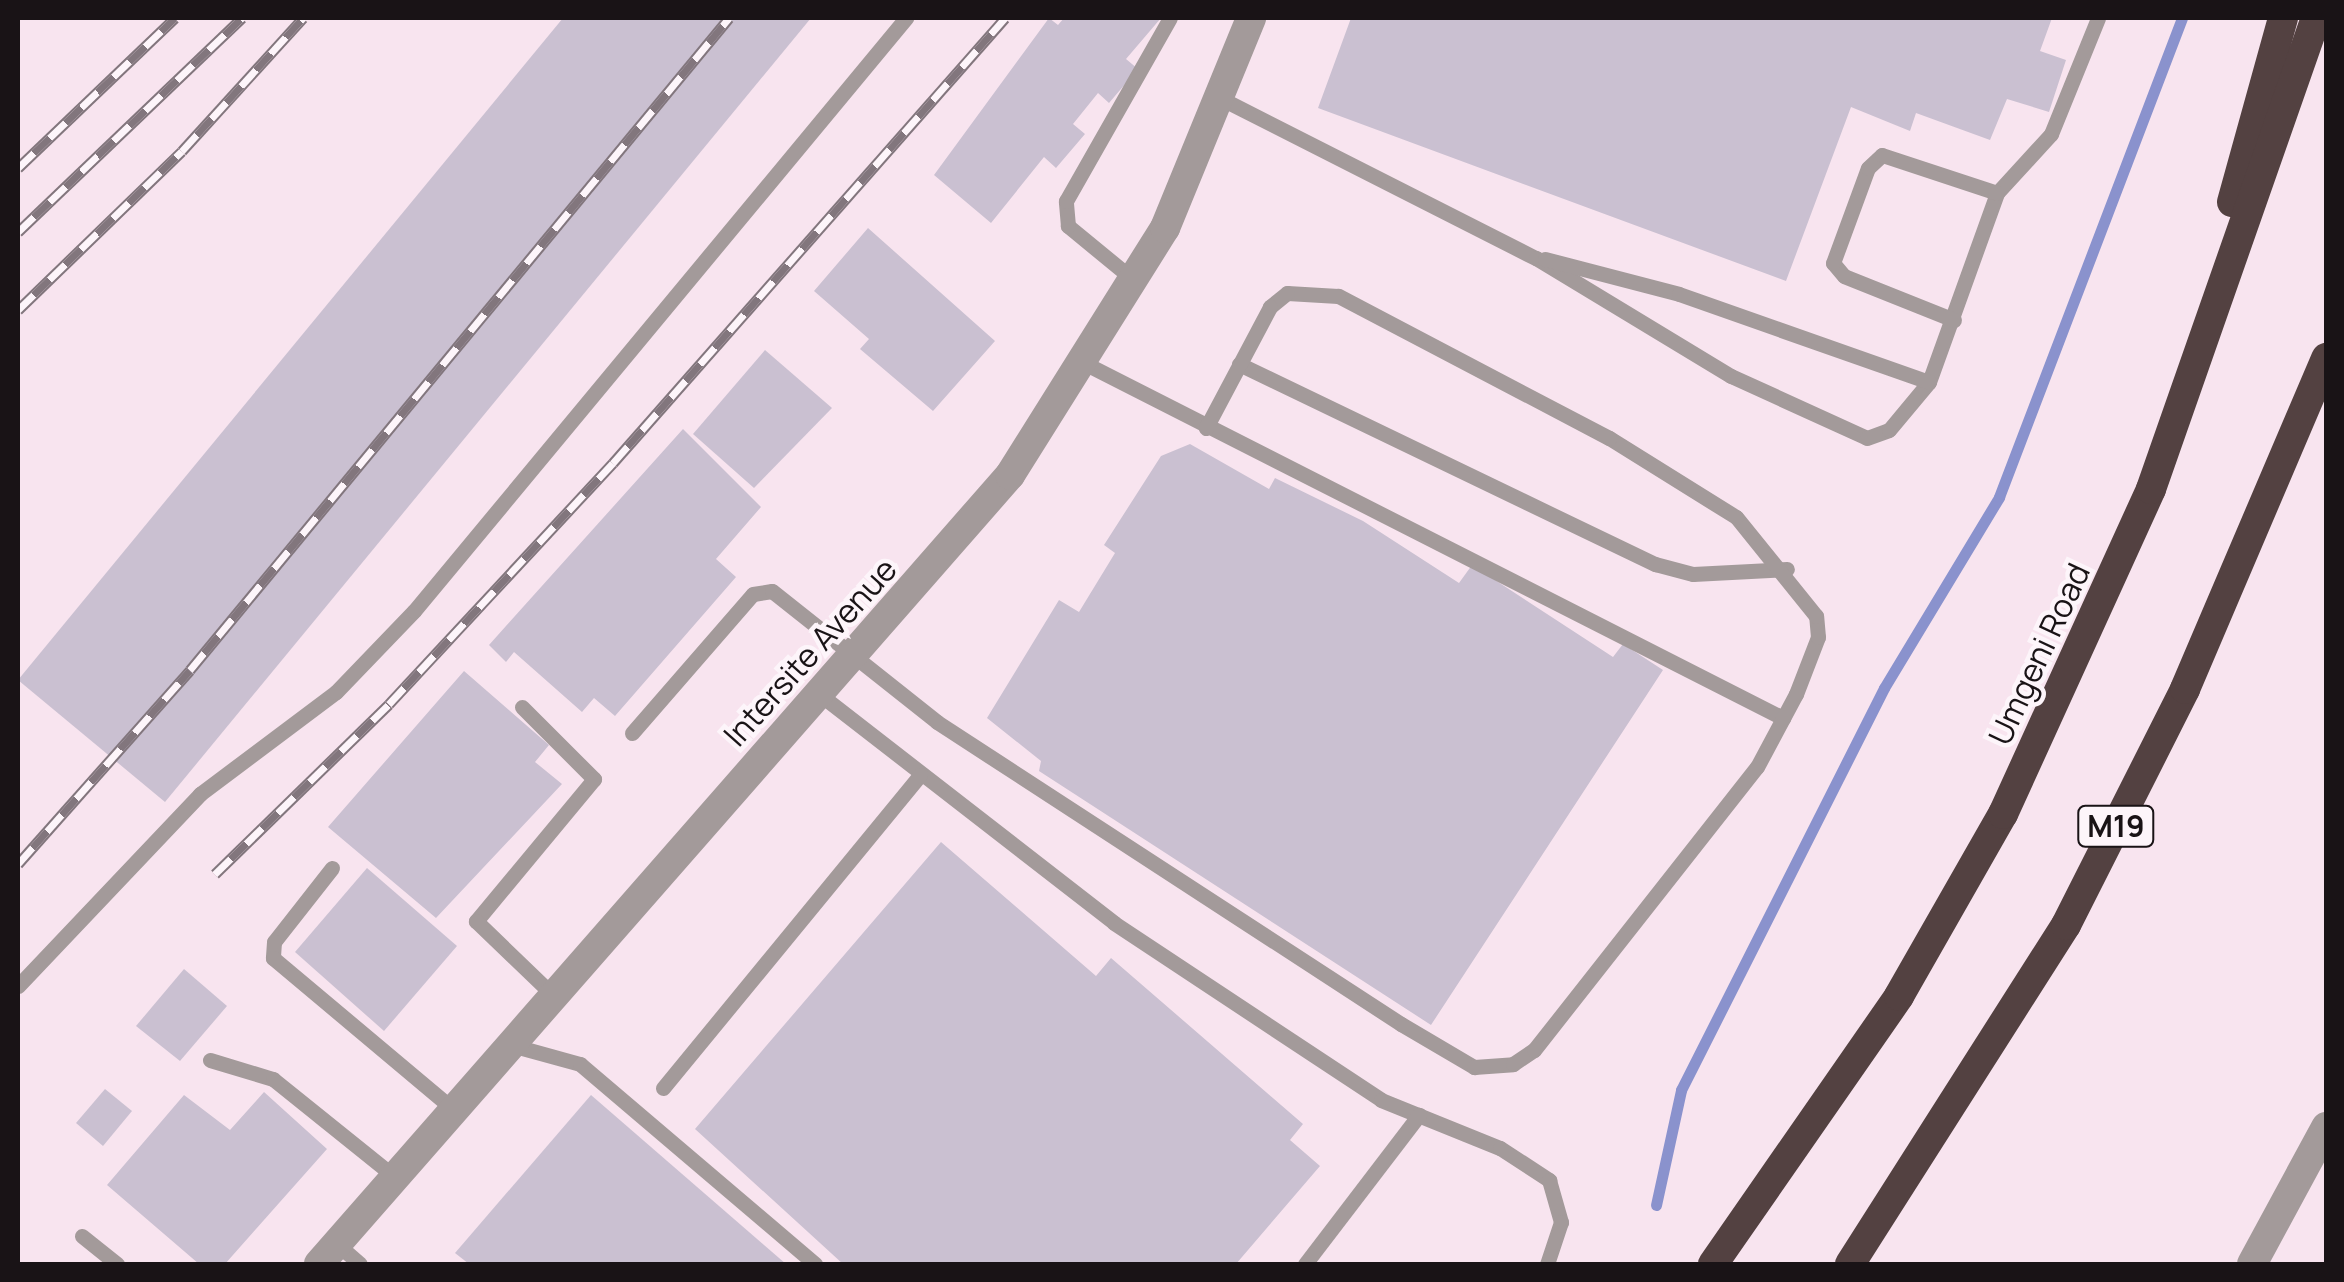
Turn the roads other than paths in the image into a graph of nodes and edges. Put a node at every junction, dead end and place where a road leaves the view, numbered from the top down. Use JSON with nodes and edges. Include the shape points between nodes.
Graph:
{"nodes":[{"id":1,"x":906,"y":18,"type":"edge"},
{"id":2,"x":1170,"y":18,"type":"edge"},
{"id":3,"x":1251,"y":18,"type":"edge"},
{"id":4,"x":2098,"y":18,"type":"edge"},
{"id":5,"x":2284,"y":18,"type":"edge"},
{"id":6,"x":2316,"y":18,"type":"edge"},
{"id":7,"x":1220,"y":98,"type":"junction"},
{"id":8,"x":1997,"y":193,"type":"junction"},
{"id":9,"x":1536,"y":258,"type":"junction"},
{"id":10,"x":1136,"y":281,"type":"junction"},
{"id":11,"x":1954,"y":320,"type":"junction"},
{"id":12,"x":2326,"y":358,"type":"edge"},
{"id":13,"x":1086,"y":364,"type":"junction"},
{"id":14,"x":1240,"y":364,"type":"junction"},
{"id":15,"x":1929,"y":382,"type":"junction"},
{"id":16,"x":1206,"y":428,"type":"junction"},
{"id":17,"x":2151,"y":489,"type":"junction"},
{"id":18,"x":1787,"y":569,"type":"junction"},
{"id":19,"x":855,"y":654,"type":"junction"},
{"id":20,"x":818,"y":693,"type":"junction"},
{"id":21,"x":522,"y":708,"type":"dead end"},
{"id":22,"x":1784,"y":718,"type":"junction"},
{"id":23,"x":632,"y":733,"type":"dead end"},
{"id":24,"x":920,"y":775,"type":"junction"},
{"id":25,"x":332,"y":868,"type":"dead end"},
{"id":26,"x":18,"y":986,"type":"edge"},
{"id":27,"x":554,"y":996,"type":"junction"},
{"id":28,"x":511,"y":1045,"type":"junction"},
{"id":29,"x":210,"y":1060,"type":"dead end"},
{"id":30,"x":662,"y":1088,"type":"dead end"},
{"id":31,"x":454,"y":1110,"type":"junction"},
{"id":32,"x":1419,"y":1115,"type":"junction"},
{"id":33,"x":2326,"y":1127,"type":"edge"},
{"id":34,"x":395,"y":1177,"type":"junction"},
{"id":35,"x":82,"y":1236,"type":"dead end"},
{"id":36,"x":328,"y":1254,"type":"edge"},
{"id":37,"x":118,"y":1264,"type":"edge"},
{"id":38,"x":360,"y":1264,"type":"edge"},
{"id":39,"x":815,"y":1264,"type":"edge"},
{"id":40,"x":1305,"y":1264,"type":"edge"},
{"id":41,"x":1548,"y":1264,"type":"edge"},
{"id":42,"x":1713,"y":1264,"type":"edge"},
{"id":43,"x":1850,"y":1264,"type":"edge"},
{"id":44,"x":2252,"y":1264,"type":"edge"}],
"edges":[{"from":1,"to":26,"type":"lane","via":[[414,611],[336,692],[200,794]]},
{"from":2,"to":10,"type":"lane","via":[[1066,201],[1068,226]]},
{"from":3,"to":7,"type":"street","name":"Intersite Avenue"},
{"from":4,"to":8,"type":"lane","via":[[2051,134]]},
{"from":5,"to":17,"type":"highway"},
{"from":6,"to":17,"type":"highway","name":"Umgeni Road"},
{"from":7,"to":9,"type":"lane"},
{"from":7,"to":10,"type":"street","name":"Intersite Avenue"},
{"from":8,"to":11,"type":"lane"},
{"from":8,"to":11,"type":"lane","via":[[1882,155],[1868,168],[1834,264]]},
{"from":9,"to":15,"type":"lane","via":[[1661,288]]},
{"from":9,"to":15,"type":"lane","via":[[1730,376],[1854,435],[1889,430]]},
{"from":10,"to":13,"type":"street","name":"Intersite Avenue"},
{"from":11,"to":15,"type":"lane"},
{"from":12,"to":43,"type":"highway","number":"M19","via":[[2185,690],[2066,925]]},
{"from":13,"to":16,"type":"lane"},
{"from":13,"to":19,"type":"street","name":"Intersite Avenue","via":[[1010,475]]},
{"from":14,"to":16,"type":"lane"},
{"from":14,"to":18,"type":"lane","via":[[1655,564],[1693,574]]},
{"from":14,"to":18,"type":"lane","via":[[1287,293],[1338,296],[1609,438],[1736,517]]},
{"from":16,"to":22,"type":"lane"},
{"from":17,"to":42,"type":"highway","name":"Umgeni Road","via":[[2003,814],[1899,996]]},
{"from":18,"to":22,"type":"lane","via":[[1818,637]]},
{"from":19,"to":20,"type":"street","name":"Intersite Avenue"},
{"from":19,"to":22,"type":"lane","via":[[1054,802],[1402,1024],[1494,1070],[1534,1050],[1757,767]]},
{"from":19,"to":23,"type":"lane","via":[[789,598],[762,590]]},
{"from":20,"to":24,"type":"lane"},
{"from":20,"to":27,"type":"street","name":"Intersite Avenue"},
{"from":21,"to":27,"type":"lane","via":[[594,779],[476,922]]},
{"from":24,"to":30,"type":"lane"},
{"from":24,"to":32,"type":"lane","via":[[1114,924]]},
{"from":25,"to":31,"type":"lane","via":[[274,942],[274,958]]},
{"from":27,"to":28,"type":"street","name":"Intersite Avenue"},
{"from":28,"to":31,"type":"street","name":"Intersite Avenue"},
{"from":28,"to":39,"type":"lane","via":[[580,1064]]},
{"from":29,"to":34,"type":"lane","via":[[273,1079]]},
{"from":31,"to":34,"type":"street","name":"Intersite Avenue"},
{"from":32,"to":40,"type":"lane"},
{"from":32,"to":41,"type":"lane","via":[[1500,1148],[1549,1180],[1562,1222]]},
{"from":33,"to":44,"type":"street"},
{"from":34,"to":36,"type":"street","name":"Intersite Avenue"},
{"from":35,"to":37,"type":"lane"},
{"from":36,"to":38,"type":"lane"}]}
